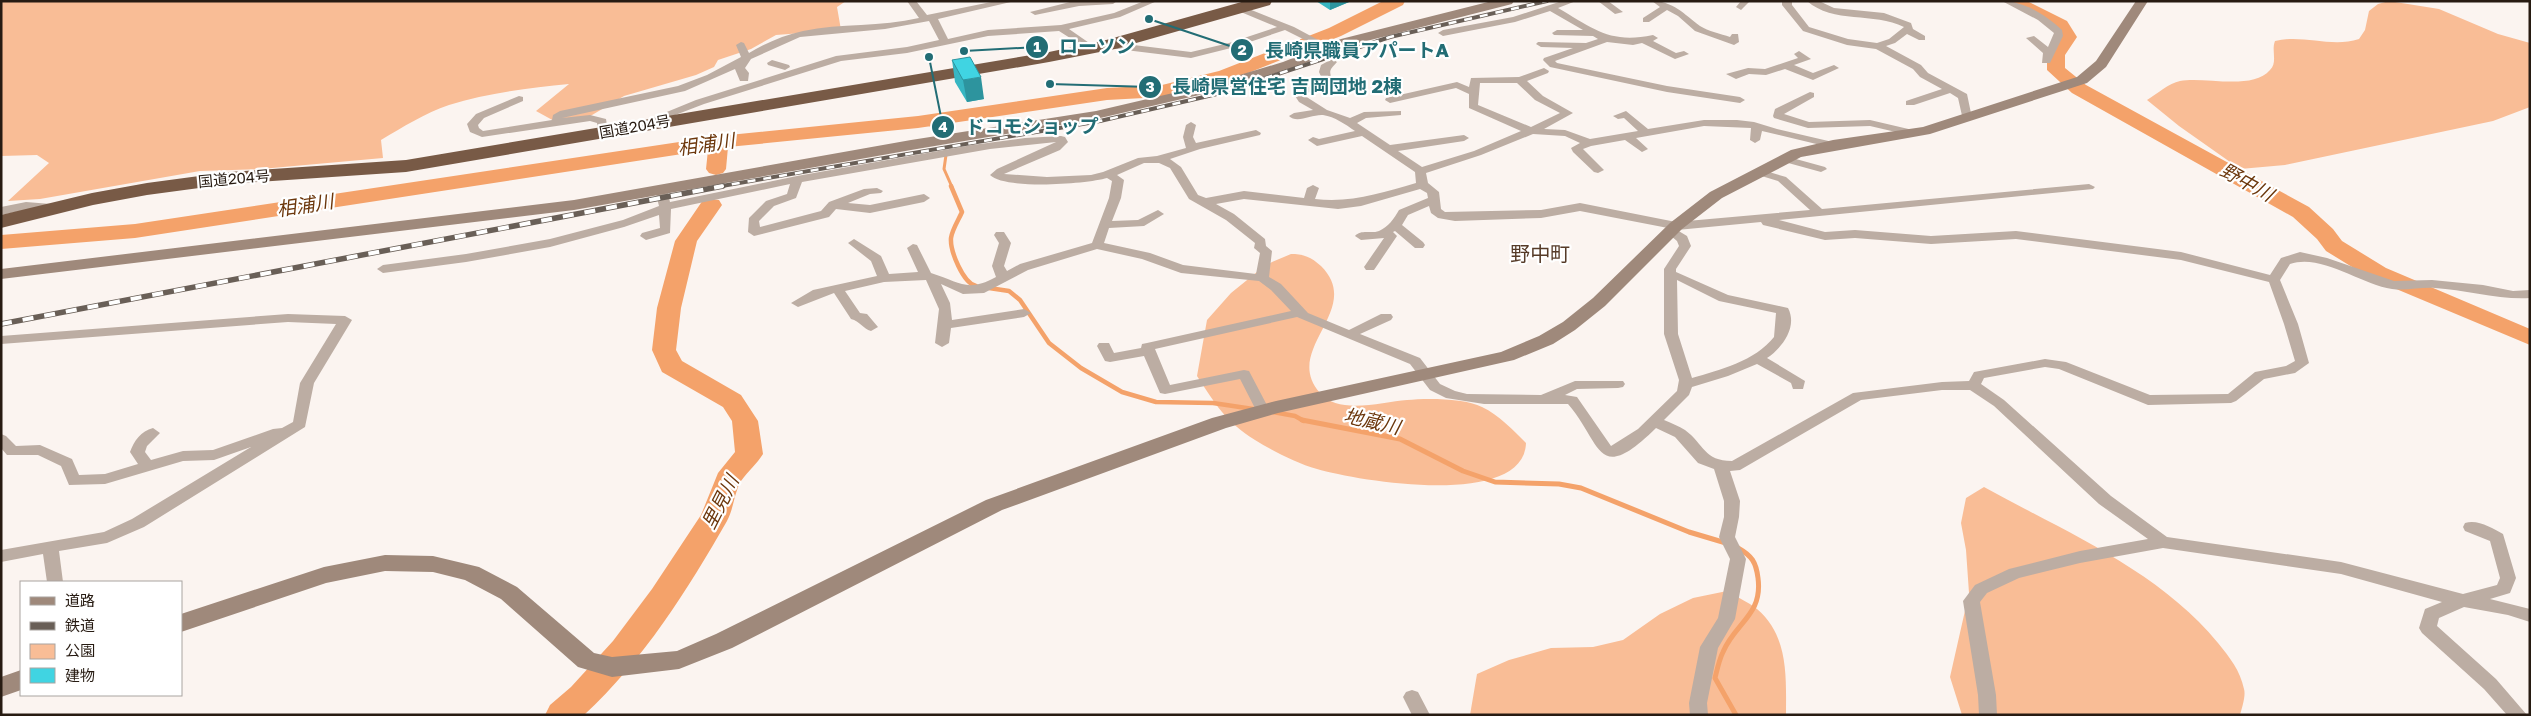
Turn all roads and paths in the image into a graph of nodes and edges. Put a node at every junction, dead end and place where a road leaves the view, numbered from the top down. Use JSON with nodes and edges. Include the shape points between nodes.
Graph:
{"nodes":[{"id":1,"x":911,"y":1,"type":"edge"},
{"id":2,"x":1011,"y":1,"type":"edge"},
{"id":3,"x":1113,"y":1,"type":"edge"},
{"id":4,"x":1153,"y":1,"type":"edge"},
{"id":5,"x":1264,"y":1,"type":"edge"},
{"id":6,"x":1508,"y":1,"type":"edge"},
{"id":7,"x":1572,"y":1,"type":"edge"},
{"id":8,"x":1602,"y":1,"type":"edge"},
{"id":9,"x":1656,"y":1,"type":"edge"},
{"id":10,"x":1787,"y":1,"type":"edge"},
{"id":11,"x":1811,"y":1,"type":"edge"},
{"id":12,"x":2006,"y":1,"type":"edge"},
{"id":13,"x":2142,"y":1,"type":"edge"},
{"id":14,"x":980,"y":4,"type":"edge"},
{"id":15,"x":1549,"y":7,"type":"junction"},
{"id":16,"x":1666,"y":7,"type":"junction"},
{"id":17,"x":1239,"y":8,"type":"junction"},
{"id":18,"x":1034,"y":12,"type":"dead end"},
{"id":19,"x":1618,"y":12,"type":"dead end"},
{"id":20,"x":929,"y":18,"type":"junction"},
{"id":21,"x":1646,"y":20,"type":"dead end"},
{"id":22,"x":1061,"y":28,"type":"junction"},
{"id":23,"x":1286,"y":28,"type":"junction"},
{"id":24,"x":1907,"y":30,"type":"junction"},
{"id":25,"x":1443,"y":33,"type":"dead end"},
{"id":26,"x":1557,"y":33,"type":"dead end"},
{"id":27,"x":1602,"y":36,"type":"junction"},
{"id":28,"x":1735,"y":36,"type":"dead end"},
{"id":29,"x":1922,"y":38,"type":"dead end"},
{"id":30,"x":2031,"y":38,"type":"dead end"},
{"id":31,"x":944,"y":41,"type":"junction"},
{"id":32,"x":1542,"y":44,"type":"dead end"},
{"id":33,"x":741,"y":45,"type":"dead end"},
{"id":34,"x":1593,"y":45,"type":"junction"},
{"id":35,"x":1878,"y":46,"type":"junction"},
{"id":36,"x":1101,"y":47,"type":"junction"},
{"id":37,"x":1327,"y":52,"type":"junction"},
{"id":38,"x":1799,"y":54,"type":"dead end"},
{"id":39,"x":746,"y":59,"type":"junction"},
{"id":40,"x":1664,"y":62,"type":"dead end"},
{"id":41,"x":772,"y":63,"type":"dead end"},
{"id":42,"x":1785,"y":65,"type":"junction"},
{"id":43,"x":1834,"y":68,"type":"dead end"},
{"id":44,"x":1544,"y":71,"type":"dead end"},
{"id":45,"x":1731,"y":74,"type":"dead end"},
{"id":46,"x":744,"y":79,"type":"junction"},
{"id":47,"x":1520,"y":80,"type":"junction"},
{"id":48,"x":1740,"y":83,"type":"dead end"},
{"id":49,"x":740,"y":89,"type":"junction"},
{"id":50,"x":1952,"y":89,"type":"junction"},
{"id":51,"x":1474,"y":93,"type":"junction"},
{"id":52,"x":1810,"y":95,"type":"dead end"},
{"id":53,"x":1718,"y":97,"type":"junction"},
{"id":54,"x":519,"y":99,"type":"dead end"},
{"id":55,"x":1390,"y":100,"type":"dead end"},
{"id":56,"x":1740,"y":100,"type":"dead end"},
{"id":57,"x":1910,"y":103,"type":"dead end"},
{"id":58,"x":1323,"y":112,"type":"junction"},
{"id":59,"x":1396,"y":113,"type":"dead end"},
{"id":60,"x":1294,"y":116,"type":"dead end"},
{"id":61,"x":1618,"y":116,"type":"dead end"},
{"id":62,"x":1967,"y":118,"type":"junction"},
{"id":63,"x":557,"y":122,"type":"junction"},
{"id":64,"x":1350,"y":122,"type":"junction"},
{"id":65,"x":1239,"y":123,"type":"dead end"},
{"id":66,"x":1191,"y":125,"type":"dead end"},
{"id":67,"x":1758,"y":126,"type":"junction"},
{"id":68,"x":635,"y":127,"type":"junction"},
{"id":69,"x":1532,"y":130,"type":"junction"},
{"id":70,"x":603,"y":132,"type":"junction"},
{"id":71,"x":1364,"y":132,"type":"junction"},
{"id":72,"x":1913,"y":132,"type":"junction"},
{"id":73,"x":1256,"y":133,"type":"dead end"},
{"id":74,"x":1646,"y":133,"type":"junction"},
{"id":75,"x":1627,"y":136,"type":"junction"},
{"id":76,"x":1240,"y":138,"type":"junction"},
{"id":77,"x":1464,"y":138,"type":"dead end"},
{"id":78,"x":1313,"y":140,"type":"dead end"},
{"id":79,"x":1755,"y":140,"type":"dead end"},
{"id":80,"x":1588,"y":143,"type":"junction"},
{"id":81,"x":1833,"y":145,"type":"junction"},
{"id":82,"x":1193,"y":148,"type":"junction"},
{"id":83,"x":1389,"y":149,"type":"junction"},
{"id":84,"x":1642,"y":149,"type":"dead end"},
{"id":85,"x":1785,"y":159,"type":"junction"},
{"id":86,"x":1155,"y":160,"type":"junction"},
{"id":87,"x":1821,"y":169,"type":"dead end"},
{"id":88,"x":1598,"y":170,"type":"dead end"},
{"id":89,"x":1420,"y":171,"type":"junction"},
{"id":90,"x":1759,"y":172,"type":"junction"},
{"id":91,"x":1108,"y":174,"type":"junction"},
{"id":92,"x":797,"y":179,"type":"junction"},
{"id":93,"x":1422,"y":185,"type":"junction"},
{"id":94,"x":2089,"y":187,"type":"dead end"},
{"id":95,"x":1313,"y":188,"type":"dead end"},
{"id":96,"x":661,"y":190,"type":"junction"},
{"id":97,"x":877,"y":191,"type":"dead end"},
{"id":98,"x":1434,"y":200,"type":"junction"},
{"id":99,"x":918,"y":201,"type":"dead end"},
{"id":100,"x":1309,"y":201,"type":"junction"},
{"id":101,"x":1205,"y":202,"type":"junction"},
{"id":102,"x":833,"y":205,"type":"junction"},
{"id":103,"x":665,"y":207,"type":"junction"},
{"id":104,"x":56,"y":208,"type":"junction"},
{"id":105,"x":1,"y":211,"type":"edge"},
{"id":106,"x":1819,"y":212,"type":"junction"},
{"id":107,"x":1158,"y":214,"type":"dead end"},
{"id":108,"x":1737,"y":219,"type":"junction"},
{"id":109,"x":1,"y":222,"type":"edge"},
{"id":110,"x":1104,"y":225,"type":"junction"},
{"id":111,"x":1389,"y":229,"type":"junction"},
{"id":112,"x":1674,"y":229,"type":"junction"},
{"id":113,"x":1000,"y":235,"type":"dead end"},
{"id":114,"x":653,"y":236,"type":"dead end"},
{"id":115,"x":1361,"y":236,"type":"dead end"},
{"id":116,"x":854,"y":244,"type":"dead end"},
{"id":117,"x":1097,"y":245,"type":"junction"},
{"id":118,"x":1418,"y":245,"type":"dead end"},
{"id":119,"x":913,"y":248,"type":"dead end"},
{"id":120,"x":1370,"y":267,"type":"dead end"},
{"id":121,"x":383,"y":269,"type":"dead end"},
{"id":122,"x":1,"y":274,"type":"edge"},
{"id":123,"x":1670,"y":275,"type":"junction"},
{"id":124,"x":928,"y":277,"type":"junction"},
{"id":125,"x":884,"y":278,"type":"junction"},
{"id":126,"x":1003,"y":278,"type":"junction"},
{"id":127,"x":1262,"y":278,"type":"junction"},
{"id":128,"x":2274,"y":280,"type":"junction"},
{"id":129,"x":837,"y":289,"type":"junction"},
{"id":130,"x":2530,"y":294,"type":"edge"},
{"id":131,"x":798,"y":303,"type":"dead end"},
{"id":132,"x":1024,"y":313,"type":"dead end"},
{"id":133,"x":1300,"y":313,"type":"junction"},
{"id":134,"x":1386,"y":317,"type":"dead end"},
{"id":135,"x":945,"y":326,"type":"junction"},
{"id":136,"x":871,"y":327,"type":"dead end"},
{"id":137,"x":1348,"y":335,"type":"junction"},
{"id":138,"x":1,"y":340,"type":"edge"},
{"id":139,"x":942,"y":343,"type":"dead end"},
{"id":140,"x":1104,"y":346,"type":"dead end"},
{"id":141,"x":1149,"y":351,"type":"junction"},
{"id":142,"x":1756,"y":358,"type":"junction"},
{"id":143,"x":1427,"y":375,"type":"junction"},
{"id":144,"x":1618,"y":384,"type":"dead end"},
{"id":145,"x":1685,"y":384,"type":"junction"},
{"id":146,"x":1973,"y":385,"type":"junction"},
{"id":147,"x":1798,"y":386,"type":"dead end"},
{"id":148,"x":1543,"y":399,"type":"junction"},
{"id":149,"x":1263,"y":410,"type":"junction"},
{"id":150,"x":1654,"y":421,"type":"junction"},
{"id":151,"x":300,"y":424,"type":"junction"},
{"id":152,"x":153,"y":434,"type":"dead end"},
{"id":153,"x":1,"y":439,"type":"edge"},
{"id":154,"x":1720,"y":466,"type":"junction"},
{"id":155,"x":148,"y":468,"type":"junction"},
{"id":156,"x":2472,"y":527,"type":"dead end"},
{"id":157,"x":2163,"y":542,"type":"junction"},
{"id":158,"x":50,"y":547,"type":"junction"},
{"id":159,"x":1,"y":556,"type":"edge"},
{"id":160,"x":55,"y":581,"type":"edge"},
{"id":161,"x":2464,"y":600,"type":"junction"},
{"id":162,"x":2530,"y":616,"type":"edge"},
{"id":163,"x":182,"y":623,"type":"edge"},
{"id":164,"x":20,"y":680,"type":"edge"},
{"id":165,"x":1,"y":688,"type":"edge"},
{"id":166,"x":1412,"y":697,"type":"dead end"},
{"id":167,"x":1421,"y":715,"type":"edge"},
{"id":168,"x":1699,"y":715,"type":"edge"},
{"id":169,"x":1988,"y":715,"type":"edge"},
{"id":170,"x":2518,"y":715,"type":"edge"}],
"edges":[{"from":1,"to":20,"type":"street"},
{"from":2,"to":14,"type":"street"},
{"from":3,"to":18,"type":"street","via":[[1079,3]]},
{"from":4,"to":22,"type":"street","via":[[1117,15]]},
{"from":5,"to":17,"type":"highway","name":"国道204号"},
{"from":6,"to":37,"type":"street","via":[[1346,42]]},
{"from":7,"to":15,"type":"street"},
{"from":8,"to":19,"type":"street"},
{"from":9,"to":16,"type":"street"},
{"from":10,"to":35,"type":"street","via":[[1806,29],[1847,42]]},
{"from":11,"to":24,"type":"street","via":[[1840,13],[1894,18],[1908,25]]},
{"from":12,"to":30,"type":"street","via":[[2036,15],[2059,32],[2058,41],[2047,57]]},
{"from":13,"to":62,"type":"street","via":[[2101,64],[2082,80]]},
{"from":14,"to":20,"type":"street"},
{"from":15,"to":25,"type":"street","via":[[1515,19]]},
{"from":15,"to":27,"type":"street"},
{"from":16,"to":21,"type":"street"},
{"from":16,"to":28,"type":"street","via":[[1681,14],[1698,29],[1734,42]]},
{"from":17,"to":23,"type":"street"},
{"from":17,"to":36,"type":"highway","name":"国道204号"},
{"from":20,"to":31,"type":"street"},
{"from":20,"to":39,"type":"street","via":[[862,29],[807,33],[781,40]]},
{"from":22,"to":31,"type":"street"},
{"from":22,"to":36,"type":"street"},
{"from":23,"to":36,"type":"street","via":[[1191,55]]},
{"from":23,"to":37,"type":"street"},
{"from":24,"to":29,"type":"street"},
{"from":24,"to":35,"type":"street"},
{"from":26,"to":27,"type":"street"},
{"from":27,"to":34,"type":"street"},
{"from":27,"to":40,"type":"street","via":[[1618,42],[1648,39],[1679,55]]},
{"from":31,"to":49,"type":"street","via":[[907,50],[840,58]]},
{"from":32,"to":34,"type":"street"},
{"from":33,"to":39,"type":"street"},
{"from":34,"to":53,"type":"street","via":[[1548,60],[1554,65]]},
{"from":35,"to":50,"type":"street"},
{"from":36,"to":68,"type":"highway","name":"国道204号"},
{"from":37,"to":58,"type":"street","via":[[1324,72],[1328,81],[1307,88],[1300,96]]},
{"from":37,"to":96,"type":"street","via":[[1264,73],[1140,106]]},
{"from":38,"to":42,"type":"street","via":[[1806,59]]},
{"from":39,"to":46,"type":"street","via":[[740,68]]},
{"from":39,"to":63,"type":"street","via":[[697,83],[564,113],[557,117]]},
{"from":41,"to":46,"type":"street","via":[[788,66]]},
{"from":42,"to":43,"type":"street","via":[[1813,77]]},
{"from":42,"to":45,"type":"street","via":[[1766,72],[1750,69],[1736,76]]},
{"from":44,"to":47,"type":"street"},
{"from":46,"to":49,"type":"street","via":[[738,83]]},
{"from":47,"to":51,"type":"street","via":[[1475,80]]},
{"from":47,"to":69,"type":"street","via":[[1539,98],[1568,113]]},
{"from":48,"to":53,"type":"street"},
{"from":49,"to":68,"type":"street"},
{"from":50,"to":57,"type":"street","via":[[1929,100]]},
{"from":50,"to":62,"type":"street","via":[[1963,96]]},
{"from":51,"to":55,"type":"street","via":[[1457,85]]},
{"from":51,"to":69,"type":"street","via":[[1473,106]]},
{"from":52,"to":72,"type":"street","via":[[1779,112],[1778,116],[1808,125],[1870,122]]},
{"from":53,"to":56,"type":"street"},
{"from":54,"to":63,"type":"street","via":[[480,116],[472,124],[474,130],[482,134]]},
{"from":58,"to":60,"type":"street"},
{"from":58,"to":64,"type":"street"},
{"from":59,"to":64,"type":"street","via":[[1364,115]]},
{"from":61,"to":74,"type":"street","via":[[1626,114]]},
{"from":62,"to":72,"type":"street"},
{"from":63,"to":70,"type":"street","via":[[596,118],[602,121]]},
{"from":64,"to":71,"type":"street"},
{"from":65,"to":76,"type":"street"},
{"from":66,"to":82,"type":"street","via":[[1188,136]]},
{"from":67,"to":74,"type":"street","via":[[1704,123]]},
{"from":67,"to":79,"type":"street"},
{"from":67,"to":81,"type":"street"},
{"from":68,"to":70,"type":"highway","name":"国道204号"},
{"from":69,"to":80,"type":"street","via":[[1565,131]]},
{"from":69,"to":89,"type":"street","via":[[1452,163]]},
{"from":70,"to":104,"type":"highway","name":"国道204号","via":[[406,166],[228,178],[147,189]]},
{"from":71,"to":78,"type":"street","via":[[1317,143]]},
{"from":71,"to":83,"type":"street"},
{"from":72,"to":81,"type":"street"},
{"from":73,"to":76,"type":"street"},
{"from":74,"to":75,"type":"street"},
{"from":75,"to":80,"type":"street"},
{"from":75,"to":84,"type":"street"},
{"from":76,"to":82,"type":"street"},
{"from":77,"to":83,"type":"street"},
{"from":80,"to":88,"type":"street","via":[[1577,148]]},
{"from":81,"to":85,"type":"street"},
{"from":82,"to":86,"type":"street"},
{"from":83,"to":89,"type":"street"},
{"from":85,"to":87,"type":"street"},
{"from":85,"to":90,"type":"street"},
{"from":86,"to":91,"type":"street","via":[[1138,161]]},
{"from":86,"to":101,"type":"street","via":[[1176,166],[1193,197]]},
{"from":89,"to":93,"type":"street"},
{"from":90,"to":106,"type":"street","via":[[1782,179]]},
{"from":90,"to":112,"type":"street","via":[[1716,195]]},
{"from":91,"to":92,"type":"street","via":[[1021,181],[996,176],[1063,142],[1062,139],[1048,139]]},
{"from":91,"to":110,"type":"street","via":[[1118,180],[1117,197]]},
{"from":92,"to":102,"type":"street","via":[[792,196],[770,201],[763,208],[753,221],[752,233],[825,214]]},
{"from":92,"to":103,"type":"street"},
{"from":93,"to":98,"type":"street","via":[[1433,192]]},
{"from":93,"to":100,"type":"street","via":[[1351,204]]},
{"from":94,"to":106,"type":"street"},
{"from":95,"to":100,"type":"street"},
{"from":96,"to":103,"type":"street"},
{"from":96,"to":122,"type":"street","via":[[505,215]]},
{"from":97,"to":102,"type":"street","via":[[868,191]]},
{"from":98,"to":111,"type":"street","via":[[1404,213],[1400,221]]},
{"from":98,"to":112,"type":"street","via":[[1435,210],[1455,217],[1541,214],[1580,207]]},
{"from":99,"to":102,"type":"street","via":[[870,209]]},
{"from":100,"to":101,"type":"street","via":[[1244,194]]},
{"from":101,"to":127,"type":"street","via":[[1261,242],[1260,248],[1266,251]]},
{"from":103,"to":114,"type":"street","via":[[666,230]]},
{"from":103,"to":121,"type":"street","via":[[652,215],[584,235],[489,255]]},
{"from":104,"to":105,"type":"street","via":[[26,206]]},
{"from":104,"to":109,"type":"highway","name":"国道204号"},
{"from":106,"to":108,"type":"street"},
{"from":107,"to":110,"type":"street","via":[[1140,223]]},
{"from":108,"to":112,"type":"street"},
{"from":108,"to":128,"type":"street","via":[[1783,224],[1825,236],[1854,234],[1931,240],[2016,235],[2181,256]]},
{"from":110,"to":117,"type":"street"},
{"from":111,"to":115,"type":"street","via":[[1381,235]]},
{"from":111,"to":118,"type":"street"},
{"from":111,"to":120,"type":"street","via":[[1388,243]]},
{"from":112,"to":123,"type":"street","via":[[1685,246]]},
{"from":112,"to":143,"type":"street","via":[[1599,302],[1554,335],[1506,356]]},
{"from":113,"to":126,"type":"street","via":[[1005,243],[998,266]]},
{"from":116,"to":125,"type":"street","via":[[877,259]]},
{"from":117,"to":126,"type":"street","via":[[1024,267]]},
{"from":117,"to":127,"type":"street","via":[[1146,256],[1181,269]]},
{"from":119,"to":124,"type":"street"},
{"from":123,"to":142,"type":"street","via":[[1724,298],[1783,311],[1779,340]]},
{"from":123,"to":145,"type":"street","via":[[1671,334]]},
{"from":124,"to":125,"type":"street"},
{"from":124,"to":126,"type":"street","via":[[974,291]]},
{"from":124,"to":135,"type":"street","via":[[946,305]]},
{"from":125,"to":129,"type":"street"},
{"from":127,"to":133,"type":"street","via":[[1276,287]]},
{"from":128,"to":130,"type":"street","via":[[2285,261],[2300,256],[2393,285],[2432,284],[2513,295]]},
{"from":128,"to":146,"type":"street","via":[[2302,363],[2290,370],[2260,375],[2230,398],[2148,400],[2061,365],[2045,363],[1979,375]]},
{"from":129,"to":131,"type":"street","via":[[818,293]]},
{"from":129,"to":136,"type":"street","via":[[856,316],[862,317]]},
{"from":132,"to":135,"type":"street"},
{"from":133,"to":137,"type":"street"},
{"from":133,"to":141,"type":"street","via":[[1178,336],[1147,347]]},
{"from":134,"to":137,"type":"street"},
{"from":135,"to":139,"type":"street"},
{"from":137,"to":143,"type":"street","via":[[1415,361]]},
{"from":138,"to":151,"type":"street","via":[[288,318],[345,320],[308,383]]},
{"from":140,"to":141,"type":"street","via":[[1110,358]]},
{"from":141,"to":149,"type":"street","via":[[1165,390],[1244,374]]},
{"from":142,"to":145,"type":"street","via":[[1707,379]]},
{"from":142,"to":147,"type":"street","via":[[1798,381]]},
{"from":143,"to":148,"type":"street","via":[[1438,390],[1455,395]]},
{"from":143,"to":149,"type":"street"},
{"from":144,"to":148,"type":"street","via":[[1575,385]]},
{"from":145,"to":150,"type":"street","via":[[1684,392]]},
{"from":146,"to":154,"type":"street","via":[[1858,396],[1736,466]]},
{"from":146,"to":157,"type":"street","via":[[1999,403],[2106,500]]},
{"from":148,"to":150,"type":"street","via":[[1572,400],[1579,407],[1595,440],[1608,452],[1617,450]]},
{"from":149,"to":163,"type":"street","via":[[994,505],[724,641],[679,660],[612,667],[586,660],[509,593],[471,573],[433,564],[385,563],[324,574]]},
{"from":150,"to":154,"type":"street","via":[[1680,434],[1703,459]]},
{"from":151,"to":155,"type":"street","via":[[214,454],[183,456]]},
{"from":151,"to":158,"type":"street","via":[[138,523],[107,537]]},
{"from":152,"to":155,"type":"street","via":[[140,444],[137,452]]},
{"from":153,"to":155,"type":"street","via":[[12,451],[40,450],[67,464],[74,481],[106,479]]},
{"from":154,"to":168,"type":"street","via":[[1731,490],[1733,516],[1727,537],[1738,559],[1726,619],[1709,647],[1698,703]]},
{"from":156,"to":161,"type":"street","via":[[2496,538],[2508,578],[2504,589]]},
{"from":157,"to":161,"type":"street","via":[[2341,568]]},
{"from":157,"to":169,"type":"street","via":[[2015,573],[1981,589],[1971,601]]},
{"from":158,"to":159,"type":"street"},
{"from":158,"to":160,"type":"street"},
{"from":161,"to":162,"type":"street"},
{"from":161,"to":170,"type":"street","via":[[2431,614],[2428,628],[2490,684]]},
{"from":164,"to":165,"type":"street"},
{"from":166,"to":167,"type":"street"}]}
